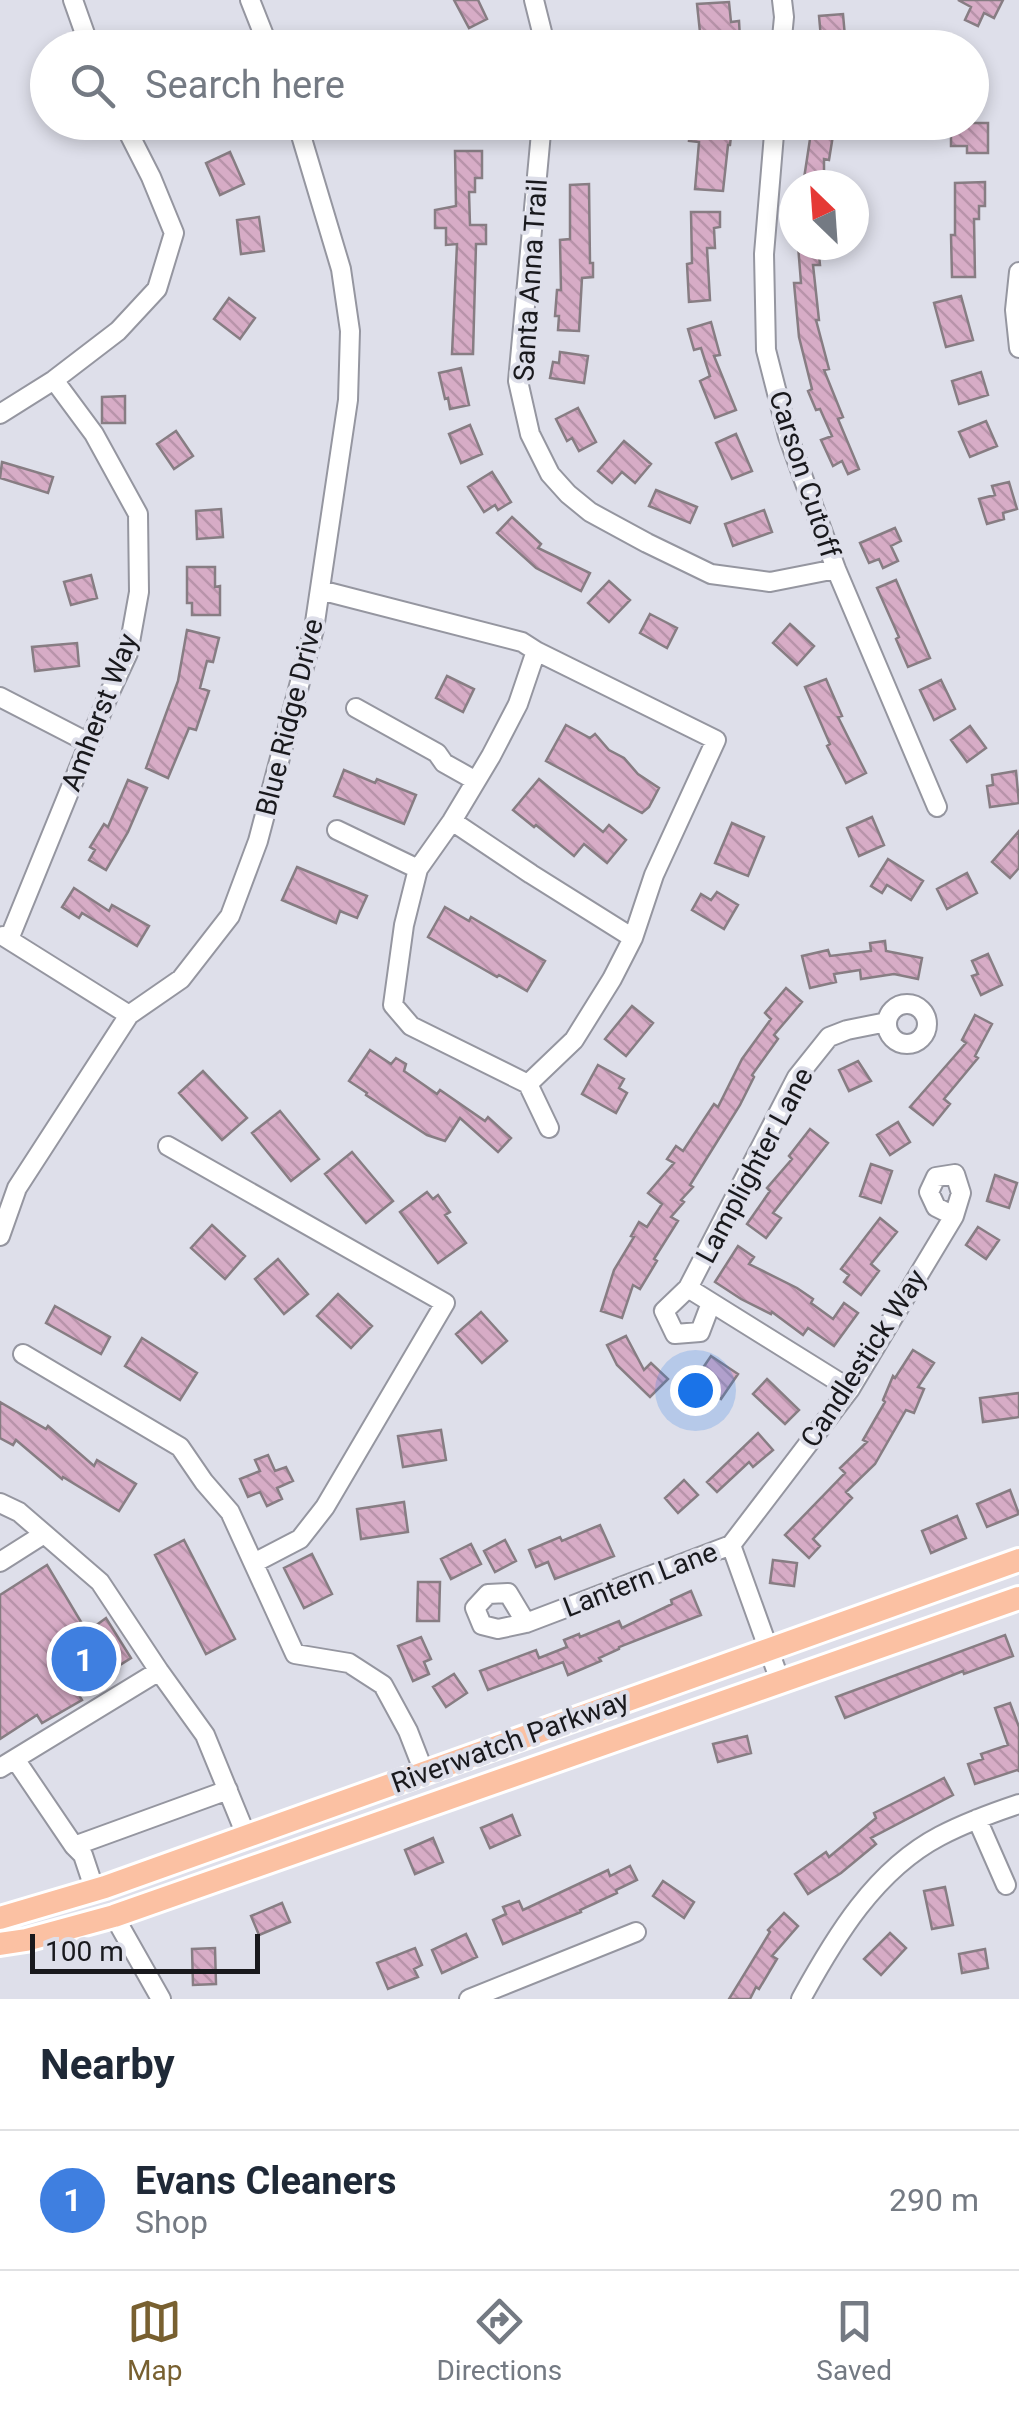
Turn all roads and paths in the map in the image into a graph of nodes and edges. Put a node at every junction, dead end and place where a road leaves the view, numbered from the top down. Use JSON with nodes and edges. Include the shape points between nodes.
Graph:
{"nodes":[{"id":1,"x":73,"y":0,"type":"edge"},
{"id":2,"x":250,"y":0,"type":"edge"},
{"id":3,"x":534,"y":0,"type":"edge"},
{"id":4,"x":782,"y":0,"type":"edge"},
{"id":5,"x":84,"y":30,"type":"edge"},
{"id":6,"x":262,"y":30,"type":"edge"},
{"id":7,"x":542,"y":30,"type":"edge"},
{"id":8,"x":783,"y":30,"type":"edge"},
{"id":9,"x":132,"y":140,"type":"edge"},
{"id":10,"x":303,"y":140,"type":"edge"},
{"id":11,"x":540,"y":140,"type":"edge"},
{"id":12,"x":774,"y":140,"type":"edge"},
{"id":13,"x":1019,"y":272,"type":"edge"},
{"id":14,"x":1019,"y":348,"type":"edge"},
{"id":15,"x":54,"y":380,"type":"junction"},
{"id":16,"x":0,"y":414,"type":"edge"},
{"id":17,"x":836,"y":570,"type":"junction"},
{"id":18,"x":320,"y":590,"type":"junction"},
{"id":19,"x":536,"y":652,"type":"junction"},
{"id":20,"x":0,"y":697,"type":"edge"},
{"id":21,"x":356,"y":708,"type":"dead end"},
{"id":22,"x":89,"y":744,"type":"junction"},
{"id":23,"x":476,"y":782,"type":"junction"},
{"id":24,"x":937,"y":807,"type":"dead end"},
{"id":25,"x":452,"y":821,"type":"junction"},
{"id":26,"x":337,"y":830,"type":"dead end"},
{"id":27,"x":418,"y":869,"type":"junction"},
{"id":28,"x":5,"y":937,"type":"edge"},
{"id":29,"x":633,"y":938,"type":"junction"},
{"id":30,"x":130,"y":1015,"type":"junction"},
{"id":31,"x":887,"y":1022,"type":"dead end"},
{"id":32,"x":528,"y":1084,"type":"junction"},
{"id":33,"x":549,"y":1128,"type":"dead end"},
{"id":34,"x":168,"y":1146,"type":"dead end"},
{"id":35,"x":8,"y":1185,"type":"edge"},
{"id":36,"x":954,"y":1216,"type":"dead end"},
{"id":37,"x":0,"y":1236,"type":"edge"},
{"id":38,"x":688,"y":1288,"type":"junction"},
{"id":39,"x":711,"y":1303,"type":"junction"},
{"id":40,"x":24,"y":1354,"type":"dead end"},
{"id":41,"x":850,"y":1389,"type":"junction"},
{"id":42,"x":0,"y":1503,"type":"edge"},
{"id":43,"x":44,"y":1534,"type":"junction"},
{"id":44,"x":731,"y":1545,"type":"junction"},
{"id":45,"x":1019,"y":1560,"type":"edge"},
{"id":46,"x":0,"y":1562,"type":"edge"},
{"id":47,"x":254,"y":1563,"type":"junction"},
{"id":48,"x":1019,"y":1598,"type":"edge"},
{"id":49,"x":526,"y":1622,"type":"dead end"},
{"id":50,"x":768,"y":1650,"type":"junction"},
{"id":51,"x":159,"y":1671,"type":"junction"},
{"id":52,"x":780,"y":1681,"type":"junction"},
{"id":53,"x":7,"y":1763,"type":"edge"},
{"id":54,"x":424,"y":1772,"type":"junction"},
{"id":55,"x":228,"y":1790,"type":"junction"},
{"id":56,"x":1019,"y":1804,"type":"edge"},
{"id":57,"x":978,"y":1819,"type":"junction"},
{"id":58,"x":246,"y":1836,"type":"junction"},
{"id":59,"x":74,"y":1846,"type":"junction"},
{"id":60,"x":1006,"y":1885,"type":"dead end"},
{"id":61,"x":96,"y":1891,"type":"junction"},
{"id":62,"x":114,"y":1916,"type":"junction"},
{"id":63,"x":0,"y":1918,"type":"edge"},
{"id":64,"x":636,"y":1932,"type":"dead end"},
{"id":65,"x":0,"y":1944,"type":"edge"},
{"id":66,"x":161,"y":1999,"type":"edge"},
{"id":67,"x":468,"y":1999,"type":"edge"},
{"id":68,"x":801,"y":1999,"type":"edge"}],
"edges":[{"from":1,"to":5,"type":"street"},
{"from":2,"to":6,"type":"street"},
{"from":3,"to":7,"type":"street"},
{"from":4,"to":8,"type":"street"},
{"from":9,"to":15,"type":"street","via":[[174,233],[157,289],[118,331]]},
{"from":10,"to":18,"type":"street","name":"Blue Ridge Drive","via":[[341,269],[350,331],[348,400]]},
{"from":11,"to":17,"type":"street","name":"Santa Anna Trail","via":[[518,381],[530,434],[550,474],[590,512],[711,574],[770,582]]},
{"from":12,"to":17,"type":"street","name":"Carson Cutoff","via":[[764,254],[766,350],[788,436]]},
{"from":13,"to":14,"type":"street"},
{"from":15,"to":16,"type":"street"},
{"from":15,"to":22,"type":"street","name":"Amherst Way","via":[[94,434],[138,514],[140,592],[128,653]]},
{"from":17,"to":24,"type":"street","name":"Carson Cutoff"},
{"from":18,"to":19,"type":"street","via":[[522,642]]},
{"from":18,"to":30,"type":"street","name":"Blue Ridge Drive","via":[[258,841],[230,916],[181,979]]},
{"from":19,"to":23,"type":"street","via":[[518,704]]},
{"from":19,"to":29,"type":"street","via":[[716,740]]},
{"from":20,"to":22,"type":"street"},
{"from":21,"to":23,"type":"street"},
{"from":22,"to":28,"type":"street","name":"Amherst Way"},
{"from":23,"to":25,"type":"street"},
{"from":25,"to":27,"type":"street"},
{"from":25,"to":29,"type":"street"},
{"from":26,"to":27,"type":"street"},
{"from":27,"to":32,"type":"street","via":[[393,1005],[411,1026]]},
{"from":28,"to":30,"type":"street"},
{"from":29,"to":32,"type":"street","via":[[574,1040]]},
{"from":30,"to":35,"type":"street","name":"Blue Ridge Drive"},
{"from":31,"to":38,"type":"street","name":"Lamplighter Lane","via":[[828,1037],[797,1077]]},
{"from":32,"to":33,"type":"street"},
{"from":34,"to":47,"type":"street","via":[[445,1303],[325,1508],[300,1540]]},
{"from":35,"to":37,"type":"street","name":"Blue Ridge Drive"},
{"from":36,"to":41,"type":"street","name":"Candlestick Way"},
{"from":38,"to":39,"type":"street","name":"Lamplighter Lane"},
{"from":38,"to":39,"type":"street","via":[[664,1311],[675,1334],[700,1332]]},
{"from":39,"to":41,"type":"street","name":"Lamplighter Lane"},
{"from":40,"to":47,"type":"street","via":[[180,1447],[230,1512]]},
{"from":41,"to":44,"type":"street","name":"Candlestick Way"},
{"from":42,"to":43,"type":"street"},
{"from":43,"to":46,"type":"street"},
{"from":43,"to":51,"type":"street","via":[[100,1582]]},
{"from":44,"to":49,"type":"street","name":"Lantern Lane"},
{"from":44,"to":50,"type":"street","name":"Lantern Lane"},
{"from":45,"to":50,"type":"main road","name":"Riverwatch Parkway"},
{"from":47,"to":54,"type":"street","via":[[294,1654],[349,1663],[383,1685]]},
{"from":48,"to":52,"type":"main road","name":"Riverwatch Parkway"},
{"from":50,"to":52,"type":"street","name":"Lantern Lane"},
{"from":50,"to":54,"type":"main road","name":"Riverwatch Parkway"},
{"from":51,"to":53,"type":"street"},
{"from":51,"to":55,"type":"street","via":[[205,1735]]},
{"from":52,"to":62,"type":"main road","name":"Riverwatch Parkway"},
{"from":53,"to":59,"type":"street"},
{"from":54,"to":58,"type":"main road","name":"Riverwatch Parkway"},
{"from":55,"to":58,"type":"street"},
{"from":55,"to":59,"type":"street"},
{"from":56,"to":57,"type":"street"},
{"from":57,"to":60,"type":"street"},
{"from":57,"to":68,"type":"street","via":[[936,1838],[860,1904]]},
{"from":58,"to":61,"type":"main road","name":"Riverwatch Parkway"},
{"from":59,"to":61,"type":"street"},
{"from":61,"to":63,"type":"main road","name":"Riverwatch Parkway"},
{"from":62,"to":65,"type":"main road","name":"Riverwatch Parkway"},
{"from":62,"to":66,"type":"street"},
{"from":64,"to":67,"type":"street"}]}
